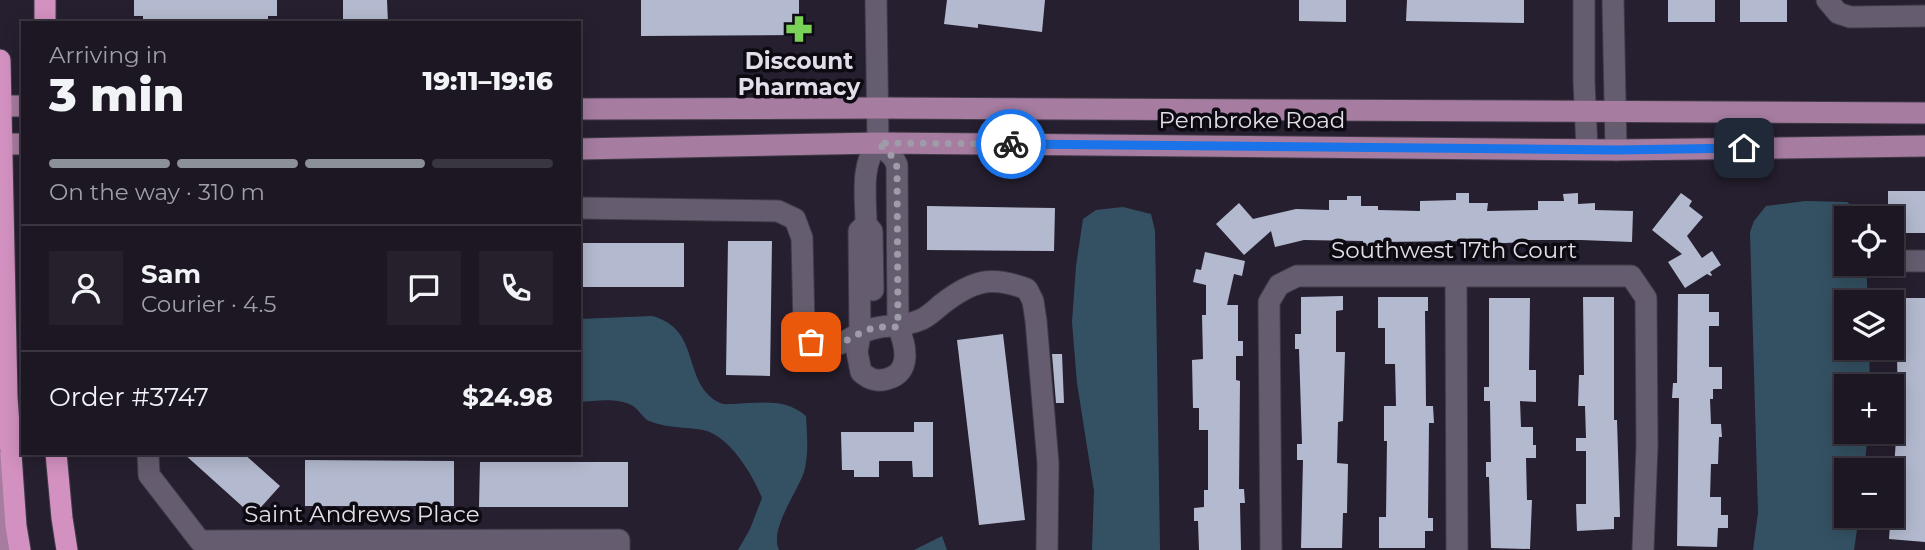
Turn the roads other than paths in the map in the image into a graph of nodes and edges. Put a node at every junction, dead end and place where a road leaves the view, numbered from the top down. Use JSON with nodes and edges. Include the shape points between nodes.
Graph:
{"nodes":[{"id":1,"x":45,"y":0,"type":"edge"},
{"id":2,"x":876,"y":0,"type":"edge"},
{"id":3,"x":1584,"y":0,"type":"edge"},
{"id":4,"x":1613,"y":0,"type":"edge"},
{"id":5,"x":1833,"y":6,"type":"edge"},
{"id":6,"x":1925,"y":16,"type":"edge"},
{"id":7,"x":45,"y":21,"type":"edge"},
{"id":8,"x":0,"y":60,"type":"edge"},
{"id":9,"x":8,"y":106,"type":"edge"},
{"id":10,"x":877,"y":108,"type":"junction"},
{"id":11,"x":581,"y":109,"type":"edge"},
{"id":12,"x":1586,"y":112,"type":"junction"},
{"id":13,"x":1614,"y":112,"type":"junction"},
{"id":14,"x":1925,"y":113,"type":"edge"},
{"id":15,"x":878,"y":143,"type":"junction"},
{"id":16,"x":8,"y":144,"type":"edge"},
{"id":17,"x":1925,"y":146,"type":"edge"},
{"id":18,"x":581,"y":149,"type":"edge"},
{"id":19,"x":1587,"y":149,"type":"junction"},
{"id":20,"x":1616,"y":150,"type":"junction"},
{"id":21,"x":581,"y":208,"type":"edge"},
{"id":22,"x":1904,"y":261,"type":"edge"},
{"id":23,"x":1925,"y":261,"type":"edge"},
{"id":24,"x":1456,"y":276,"type":"junction"},
{"id":25,"x":898,"y":327,"type":"junction"},
{"id":26,"x":866,"y":332,"type":"junction"},
{"id":27,"x":7,"y":397,"type":"junction"},
{"id":28,"x":57,"y":455,"type":"edge"},
{"id":29,"x":148,"y":455,"type":"edge"},
{"id":30,"x":1,"y":550,"type":"edge"},
{"id":31,"x":20,"y":550,"type":"edge"},
{"id":32,"x":67,"y":550,"type":"edge"},
{"id":33,"x":619,"y":550,"type":"edge"},
{"id":34,"x":1047,"y":550,"type":"edge"},
{"id":35,"x":1271,"y":550,"type":"edge"},
{"id":36,"x":1457,"y":550,"type":"edge"},
{"id":37,"x":1643,"y":550,"type":"edge"}],
"edges":[{"from":1,"to":7,"type":"highway"},
{"from":2,"to":10,"type":"street"},
{"from":3,"to":12,"type":"street"},
{"from":4,"to":13,"type":"street"},
{"from":5,"to":6,"type":"street","via":[[1850,17]]},
{"from":8,"to":9,"type":"highway"},
{"from":9,"to":16,"type":"highway"},
{"from":10,"to":11,"type":"main road","name":"Pembroke Road"},
{"from":10,"to":12,"type":"main road","name":"Pembroke Road"},
{"from":10,"to":15,"type":"street"},
{"from":12,"to":13,"type":"main road","name":"Pembroke Road"},
{"from":12,"to":19,"type":"street"},
{"from":13,"to":14,"type":"main road","name":"Pembroke Road"},
{"from":13,"to":20,"type":"street"},
{"from":15,"to":18,"type":"main road","name":"Pembroke Road"},
{"from":15,"to":19,"type":"main road","name":"Pembroke Road"},
{"from":15,"to":25,"type":"street","via":[[897,167]]},
{"from":15,"to":26,"type":"street","via":[[868,161],[866,225],[872,231]]},
{"from":16,"to":27,"type":"highway"},
{"from":17,"to":20,"type":"main road","name":"Pembroke Road"},
{"from":19,"to":20,"type":"main road","name":"Pembroke Road"},
{"from":21,"to":26,"type":"street","via":[[778,211],[796,219],[802,238],[804,327],[811,342],[825,347]]},
{"from":22,"to":23,"type":"street"},
{"from":24,"to":35,"type":"street","name":"Southwest 17th Court","via":[[1297,276],[1279,285],[1269,302]]},
{"from":24,"to":36,"type":"street"},
{"from":24,"to":37,"type":"street","name":"Southwest 17th Court","via":[[1630,276],[1646,298]]},
{"from":25,"to":26,"type":"street"},
{"from":25,"to":26,"type":"street","via":[[905,350],[902,370],[882,381],[861,372],[857,352]]},
{"from":25,"to":34,"type":"street","via":[[922,320],[963,288],[982,281],[1007,281],[1027,289],[1034,301],[1048,463]]},
{"from":27,"to":30,"type":"main road"},
{"from":27,"to":31,"type":"highway"},
{"from":28,"to":32,"type":"highway"},
{"from":29,"to":33,"type":"street","name":"Saint Andrews Place","via":[[149,475],[200,541],[619,540]]}]}
